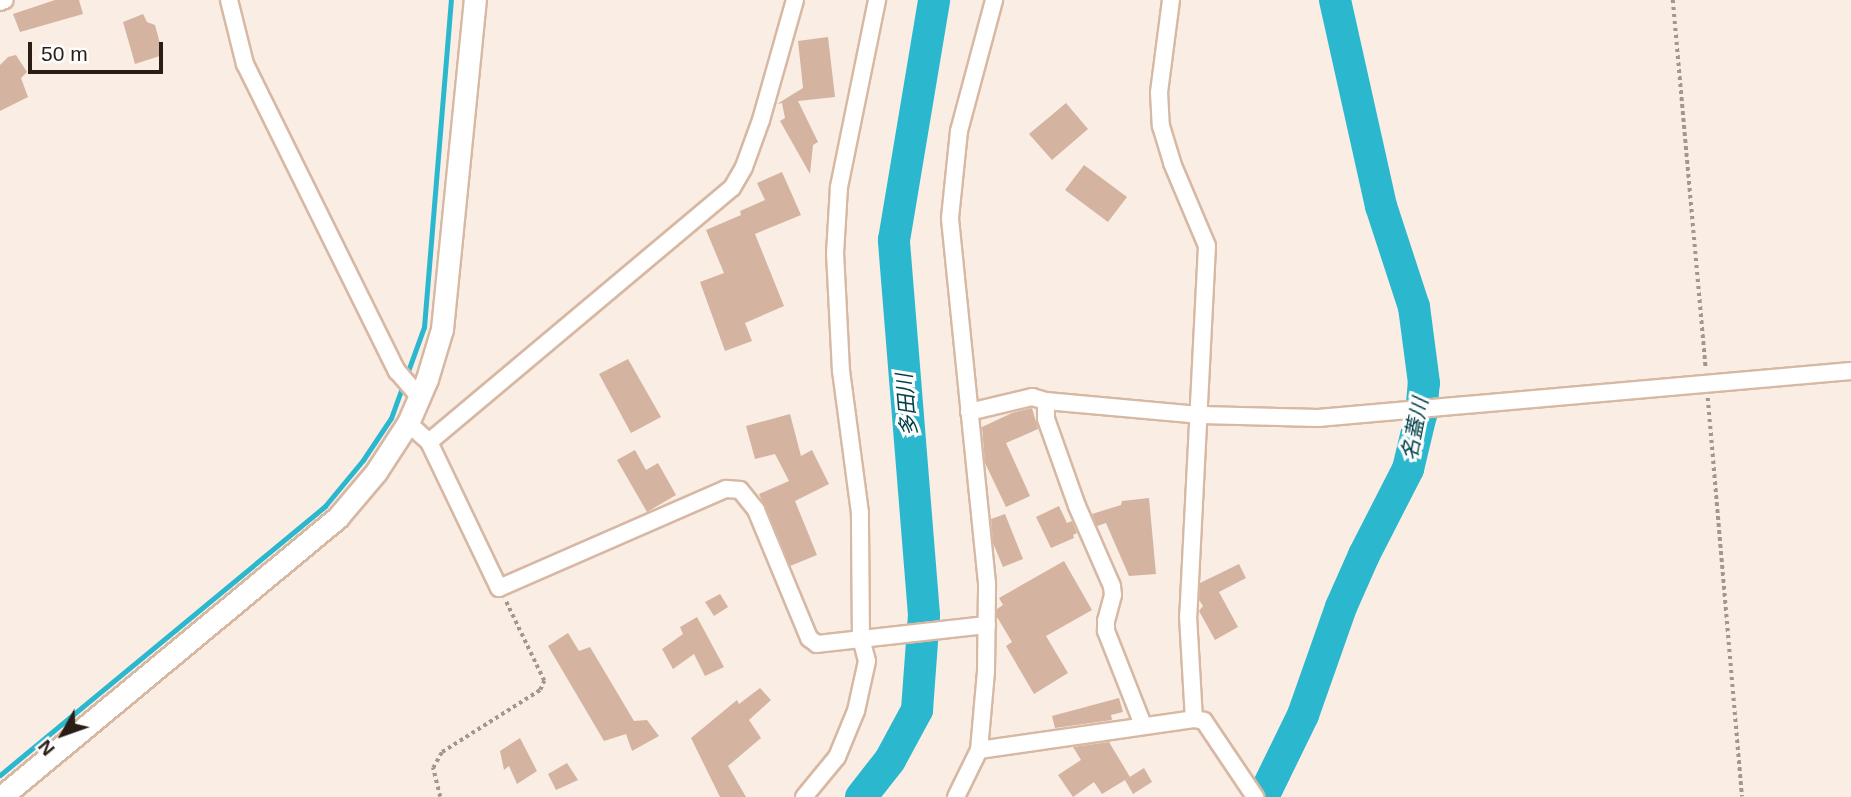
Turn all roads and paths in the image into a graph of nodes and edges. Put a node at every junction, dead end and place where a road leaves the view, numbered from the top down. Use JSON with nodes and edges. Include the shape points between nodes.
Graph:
{"nodes":[{"id":1,"x":5,"y":0,"type":"edge"},
{"id":2,"x":229,"y":0,"type":"edge"},
{"id":3,"x":475,"y":0,"type":"edge"},
{"id":4,"x":795,"y":0,"type":"edge"},
{"id":5,"x":877,"y":0,"type":"edge"},
{"id":6,"x":994,"y":0,"type":"edge"},
{"id":7,"x":1171,"y":0,"type":"edge"},
{"id":8,"x":1673,"y":0,"type":"edge"},
{"id":9,"x":0,"y":2,"type":"edge"},
{"id":10,"x":1851,"y":371,"type":"edge"},
{"id":11,"x":1707,"y":384,"type":"junction"},
{"id":12,"x":411,"y":388,"type":"junction"},
{"id":13,"x":1046,"y":401,"type":"junction"},
{"id":14,"x":969,"y":412,"type":"junction"},
{"id":15,"x":1201,"y":415,"type":"junction"},
{"id":16,"x":408,"y":423,"type":"junction"},
{"id":17,"x":429,"y":442,"type":"junction"},
{"id":18,"x":499,"y":588,"type":"junction"},
{"id":19,"x":980,"y":625,"type":"junction"},
{"id":20,"x":866,"y":638,"type":"junction"},
{"id":21,"x":1194,"y":719,"type":"junction"},
{"id":22,"x":1143,"y":725,"type":"junction"},
{"id":23,"x":979,"y":750,"type":"junction"},
{"id":24,"x":1252,"y":793,"type":"edge"},
{"id":25,"x":1,"y":797,"type":"edge"},
{"id":26,"x":440,"y":797,"type":"edge"},
{"id":27,"x":804,"y":797,"type":"edge"},
{"id":28,"x":956,"y":797,"type":"edge"},
{"id":29,"x":1742,"y":797,"type":"edge"}],
"edges":[{"from":1,"to":9,"type":"street"},
{"from":2,"to":12,"type":"street","via":[[245,64],[397,371]]},
{"from":3,"to":12,"type":"street","via":[[442,329]]},
{"from":4,"to":17,"type":"street","via":[[761,120],[732,188]]},
{"from":5,"to":20,"type":"street","via":[[839,187],[835,254],[841,371],[860,513]]},
{"from":6,"to":14,"type":"street","via":[[959,131],[950,218]]},
{"from":7,"to":15,"type":"street","via":[[1159,92],[1161,125],[1207,246]]},
{"from":8,"to":11,"type":"path"},
{"from":10,"to":11,"type":"street"},
{"from":11,"to":15,"type":"street","via":[[1318,418]]},
{"from":11,"to":29,"type":"path"},
{"from":12,"to":16,"type":"street"},
{"from":13,"to":14,"type":"street","via":[[1031,397]]},
{"from":13,"to":15,"type":"street"},
{"from":13,"to":22,"type":"street","via":[[1050,431],[1112,586],[1106,632]]},
{"from":14,"to":19,"type":"street","via":[[987,583]]},
{"from":15,"to":21,"type":"street","via":[[1188,616]]},
{"from":16,"to":17,"type":"street"},
{"from":16,"to":25,"type":"street","via":[[376,472],[338,517]]},
{"from":17,"to":18,"type":"street"},
{"from":18,"to":20,"type":"street","via":[[726,489],[740,490],[756,510],[808,638],[817,644]]},
{"from":18,"to":26,"type":"path","via":[[544,681],[540,690],[442,752],[433,768]]},
{"from":19,"to":20,"type":"street"},
{"from":19,"to":23,"type":"street"},
{"from":20,"to":27,"type":"street","via":[[867,661],[856,711],[837,757]]},
{"from":21,"to":22,"type":"street"},
{"from":21,"to":24,"type":"street","via":[[1204,721]]},
{"from":22,"to":23,"type":"street"},
{"from":23,"to":28,"type":"street"}]}
